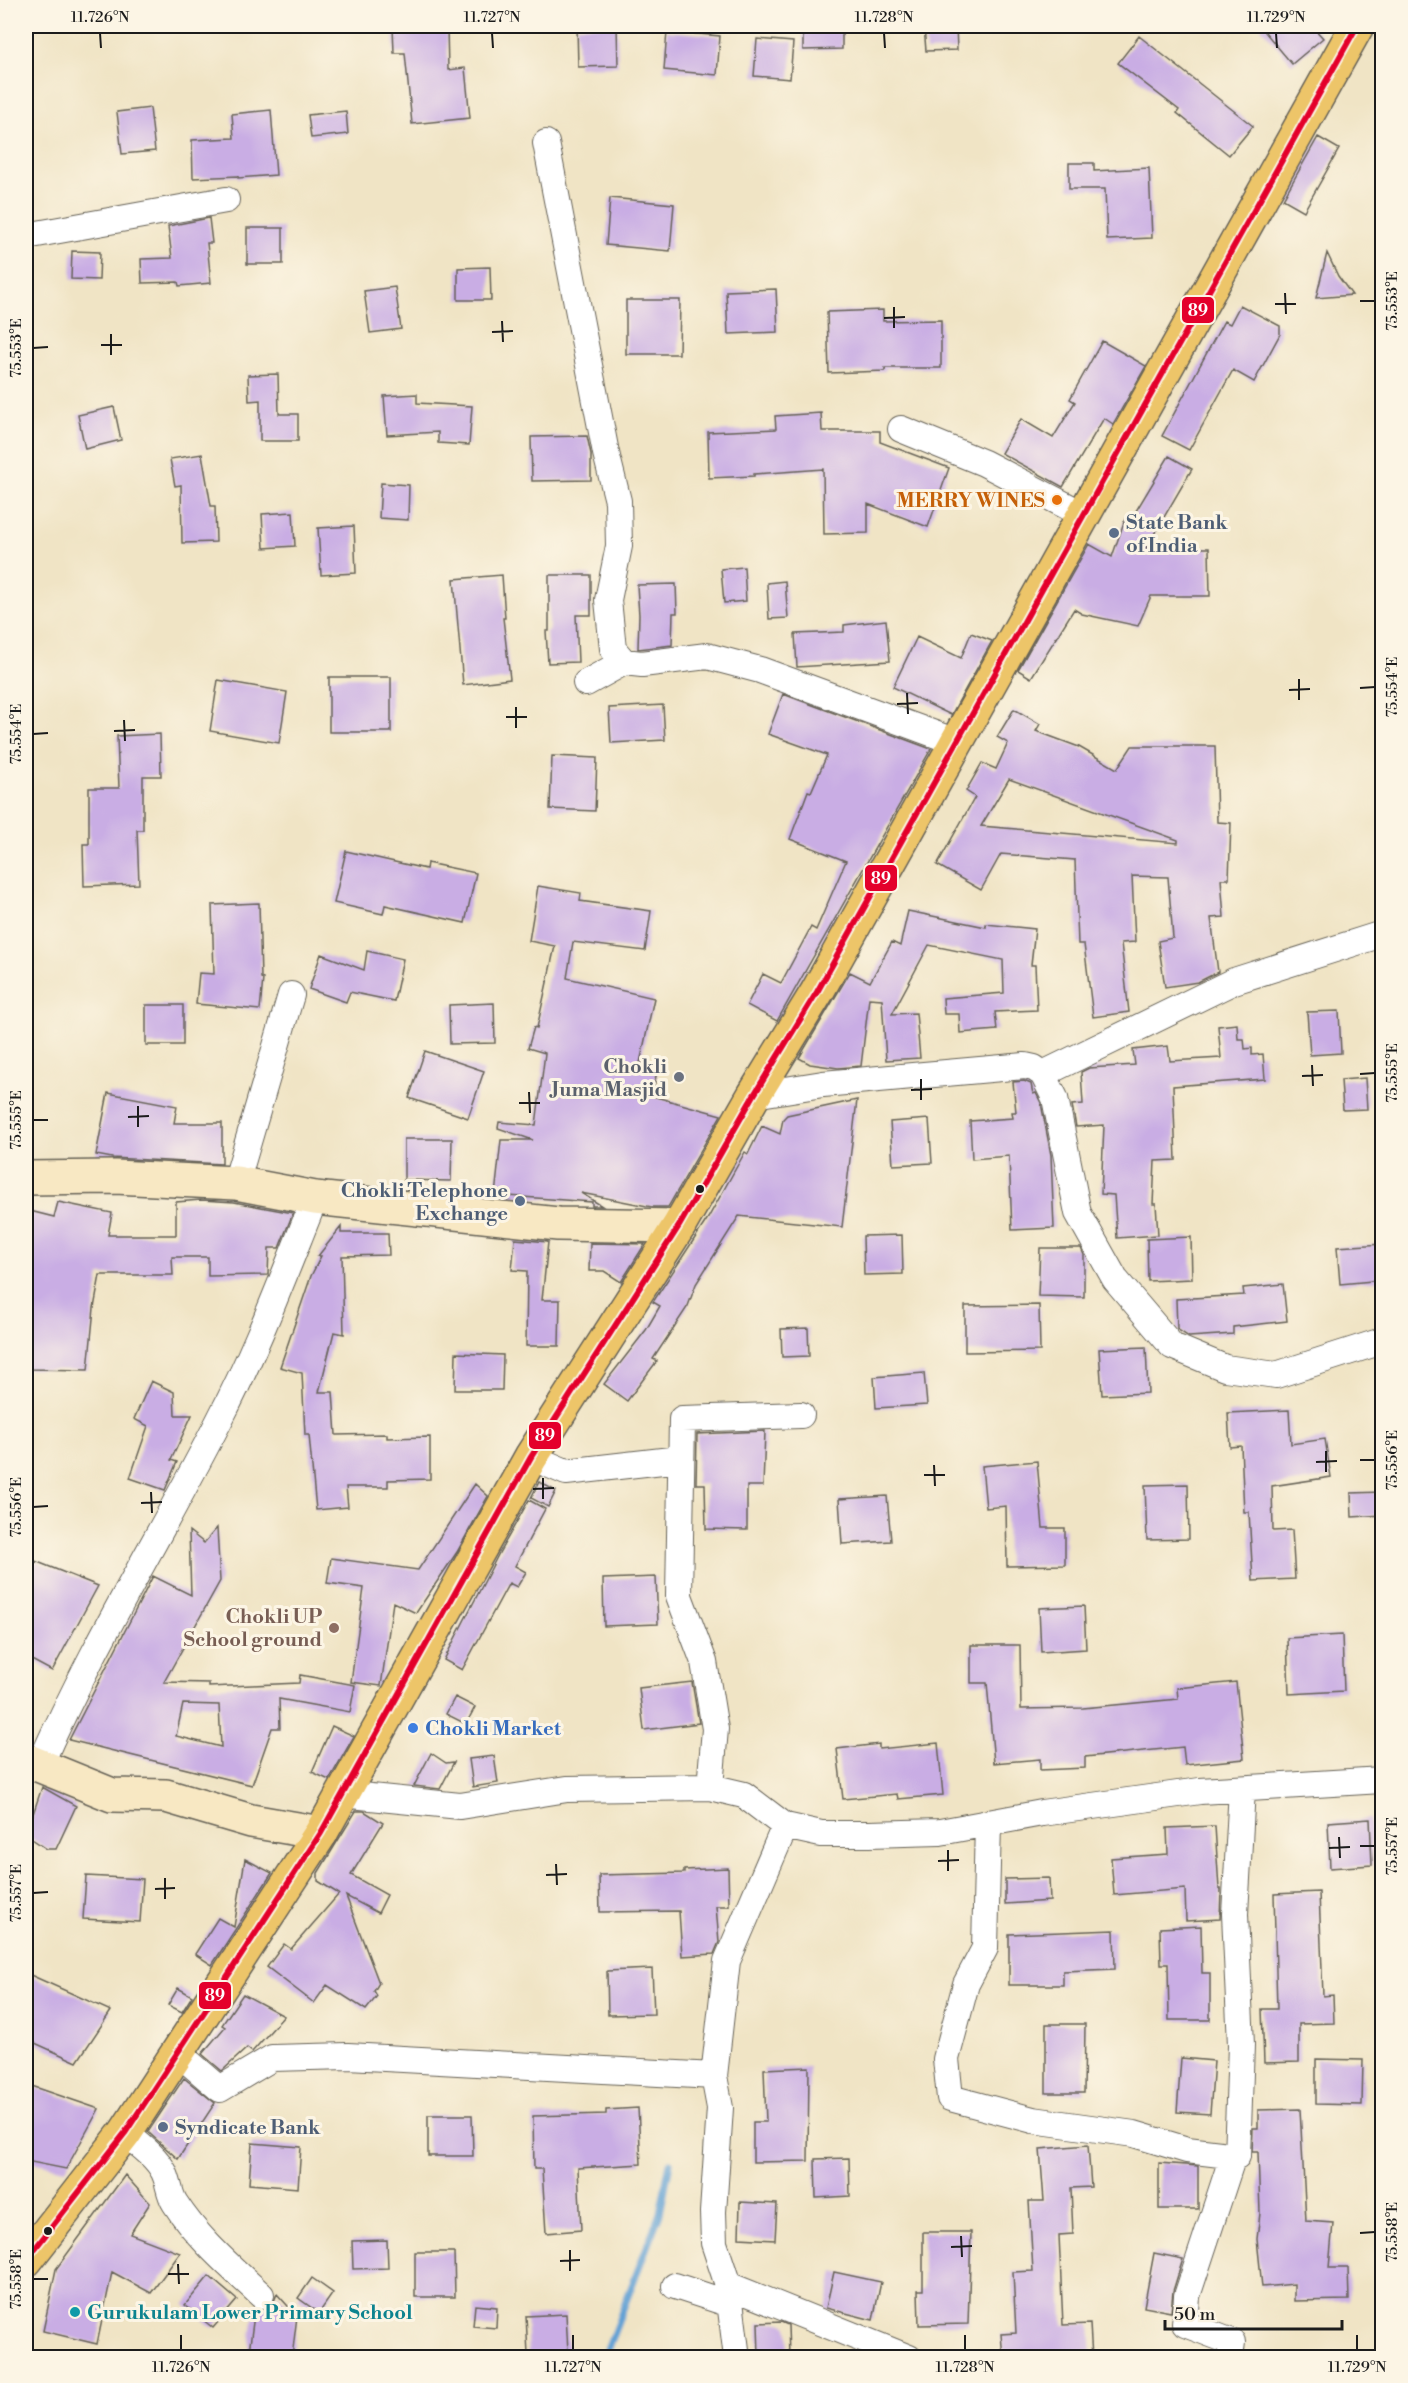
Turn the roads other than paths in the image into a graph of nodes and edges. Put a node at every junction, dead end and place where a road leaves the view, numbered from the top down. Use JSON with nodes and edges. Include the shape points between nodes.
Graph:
{"nodes":[{"id":1,"x":1357,"y":26,"type":"edge"},
{"id":2,"x":546,"y":143,"type":"dead end"},
{"id":3,"x":226,"y":200,"type":"dead end"},
{"id":4,"x":26,"y":236,"type":"edge"},
{"id":5,"x":901,"y":429,"type":"dead end"},
{"id":6,"x":1084,"y":515,"type":"junction"},
{"id":7,"x":624,"y":662,"type":"junction"},
{"id":8,"x":586,"y":683,"type":"dead end"},
{"id":9,"x":956,"y":742,"type":"junction"},
{"id":10,"x":1383,"y":934,"type":"edge"},
{"id":11,"x":291,"y":995,"type":"dead end"},
{"id":12,"x":1043,"y":1074,"type":"junction"},
{"id":13,"x":754,"y":1095,"type":"junction"},
{"id":14,"x":26,"y":1178,"type":"edge"},
{"id":15,"x":236,"y":1183,"type":"junction"},
{"id":16,"x":315,"y":1198,"type":"junction"},
{"id":17,"x":678,"y":1226,"type":"junction"},
{"id":18,"x":1383,"y":1341,"type":"edge"},
{"id":19,"x":801,"y":1415,"type":"dead end"},
{"id":20,"x":531,"y":1457,"type":"junction"},
{"id":21,"x":680,"y":1459,"type":"junction"},
{"id":22,"x":33,"y":1763,"type":"edge"},
{"id":23,"x":1383,"y":1780,"type":"edge"},
{"id":24,"x":710,"y":1787,"type":"junction"},
{"id":25,"x":1242,"y":1789,"type":"junction"},
{"id":26,"x":341,"y":1794,"type":"junction"},
{"id":27,"x":988,"y":1823,"type":"junction"},
{"id":28,"x":784,"y":1826,"type":"junction"},
{"id":29,"x":321,"y":1833,"type":"junction"},
{"id":30,"x":177,"y":2052,"type":"junction"},
{"id":31,"x":714,"y":2076,"type":"junction"},
{"id":32,"x":124,"y":2133,"type":"junction"},
{"id":33,"x":1233,"y":2156,"type":"junction"},
{"id":34,"x":26,"y":2260,"type":"edge"},
{"id":35,"x":675,"y":2286,"type":"dead end"},
{"id":36,"x":729,"y":2294,"type":"junction"},
{"id":37,"x":261,"y":2295,"type":"dead end"},
{"id":38,"x":737,"y":2358,"type":"edge"},
{"id":39,"x":909,"y":2358,"type":"edge"},
{"id":40,"x":1230,"y":2358,"type":"edge"}],
"edges":[{"from":1,"to":6,"type":"main road"},
{"from":2,"to":7,"type":"street","via":[[618,501],[620,546],[608,600],[612,649]]},
{"from":3,"to":4,"type":"street"},
{"from":5,"to":6,"type":"street","via":[[984,463]]},
{"from":6,"to":9,"type":"main road"},
{"from":7,"to":8,"type":"street"},
{"from":7,"to":9,"type":"street","via":[[642,664],[707,656],[760,670]]},
{"from":9,"to":13,"type":"main road","via":[[817,992]]},
{"from":10,"to":12,"type":"street","via":[[1234,981]]},
{"from":11,"to":15,"type":"street"},
{"from":12,"to":13,"type":"street","via":[[1024,1066],[823,1084]]},
{"from":12,"to":18,"type":"street","via":[[1055,1098],[1078,1213],[1115,1279],[1172,1346],[1225,1368],[1276,1376]]},
{"from":13,"to":17,"type":"main road"},
{"from":14,"to":15,"type":"main road","via":[[115,1177]]},
{"from":15,"to":16,"type":"main road"},
{"from":16,"to":17,"type":"main road","via":[[558,1224]]},
{"from":16,"to":22,"type":"street","via":[[222,1416]]},
{"from":17,"to":20,"type":"main road"},
{"from":19,"to":21,"type":"street","via":[[682,1419]]},
{"from":20,"to":21,"type":"street","via":[[566,1472]]},
{"from":20,"to":26,"type":"main road"},
{"from":21,"to":24,"type":"street","via":[[679,1596],[704,1662],[715,1729]]},
{"from":22,"to":29,"type":"main road","via":[[112,1795],[166,1796],[251,1821]]},
{"from":23,"to":25,"type":"street"},
{"from":24,"to":26,"type":"street","via":[[567,1789],[460,1806]]},
{"from":24,"to":28,"type":"street","via":[[744,1795]]},
{"from":25,"to":27,"type":"street","via":[[1189,1792]]},
{"from":25,"to":33,"type":"street","via":[[1235,1914],[1241,2044],[1237,2156]]},
{"from":26,"to":29,"type":"main road"},
{"from":27,"to":28,"type":"street","via":[[940,1832],[869,1834],[821,1834]]},
{"from":27,"to":33,"type":"street","via":[[985,1948],[966,1984],[946,2060],[950,2098],[1033,2120],[1134,2134],[1187,2150]]},
{"from":28,"to":31,"type":"street","via":[[727,1961]]},
{"from":29,"to":30,"type":"main road"},
{"from":30,"to":31,"type":"street","via":[[220,2089],[272,2058],[348,2056]]},
{"from":30,"to":32,"type":"main road"},
{"from":31,"to":36,"type":"street","via":[[720,2108],[714,2243]]},
{"from":32,"to":34,"type":"main road"},
{"from":32,"to":37,"type":"street","via":[[149,2153],[164,2172],[173,2201],[198,2234]]},
{"from":33,"to":40,"type":"street","via":[[1187,2296],[1185,2324],[1232,2342]]},
{"from":35,"to":36,"type":"street"},
{"from":36,"to":38,"type":"street"},
{"from":36,"to":39,"type":"street"}]}
